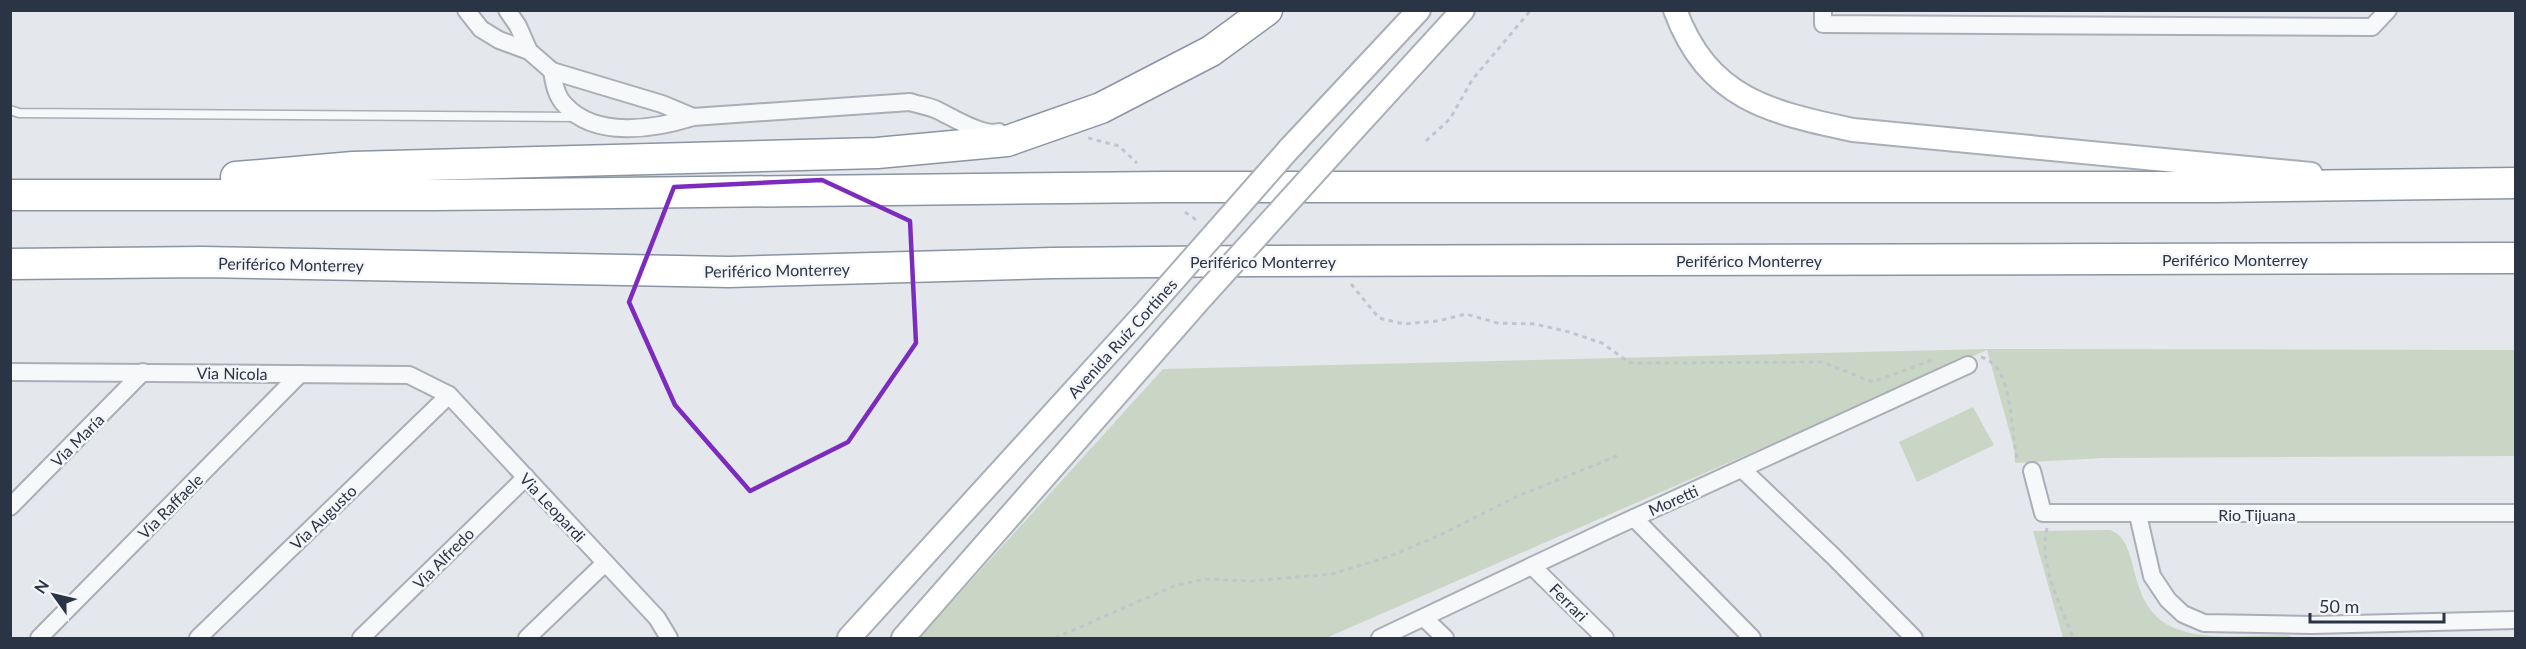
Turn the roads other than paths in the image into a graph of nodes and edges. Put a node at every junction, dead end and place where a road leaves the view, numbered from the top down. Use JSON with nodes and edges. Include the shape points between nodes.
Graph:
{"nodes":[{"id":1,"x":466,"y":10,"type":"edge"},
{"id":2,"x":507,"y":10,"type":"edge"},
{"id":3,"x":1264,"y":10,"type":"edge"},
{"id":4,"x":1419,"y":10,"type":"edge"},
{"id":5,"x":1463,"y":10,"type":"edge"},
{"id":6,"x":1675,"y":10,"type":"edge"},
{"id":7,"x":1823,"y":10,"type":"edge"},
{"id":8,"x":2388,"y":10,"type":"edge"},
{"id":9,"x":1937,"y":18,"type":"edge"},
{"id":10,"x":2049,"y":18,"type":"edge"},
{"id":11,"x":2161,"y":18,"type":"edge"},
{"id":12,"x":2276,"y":18,"type":"edge"},
{"id":13,"x":529,"y":51,"type":"junction"},
{"id":14,"x":552,"y":71,"type":"junction"},
{"id":15,"x":10,"y":110,"type":"edge"},
{"id":16,"x":581,"y":117,"type":"junction"},
{"id":17,"x":693,"y":117,"type":"junction"},
{"id":18,"x":2403,"y":183,"type":"junction"},
{"id":19,"x":2516,"y":183,"type":"edge"},
{"id":20,"x":10,"y":195,"type":"edge"},
{"id":21,"x":40,"y":195,"type":"junction"},
{"id":22,"x":2516,"y":258,"type":"edge"},
{"id":23,"x":10,"y":264,"type":"edge"},
{"id":24,"x":1974,"y":361,"type":"road end"},
{"id":25,"x":10,"y":372,"type":"edge"},
{"id":26,"x":143,"y":372,"type":"junction"},
{"id":27,"x":300,"y":374,"type":"junction"},
{"id":28,"x":449,"y":395,"type":"junction"},
{"id":29,"x":1742,"y":469,"type":"junction"},
{"id":30,"x":2032,"y":471,"type":"road end"},
{"id":31,"x":525,"y":477,"type":"junction"},
{"id":32,"x":10,"y":507,"type":"edge"},
{"id":33,"x":2516,"y":513,"type":"edge"},
{"id":34,"x":2139,"y":515,"type":"junction"},
{"id":35,"x":1634,"y":518,"type":"junction"},
{"id":36,"x":605,"y":563,"type":"junction"},
{"id":37,"x":1532,"y":566,"type":"junction"},
{"id":38,"x":1424,"y":618,"type":"junction"},
{"id":39,"x":2516,"y":620,"type":"edge"},
{"id":40,"x":2314,"y":632,"type":"edge"},
{"id":41,"x":39,"y":639,"type":"edge"},
{"id":42,"x":198,"y":639,"type":"edge"},
{"id":43,"x":361,"y":639,"type":"edge"},
{"id":44,"x":527,"y":639,"type":"edge"},
{"id":45,"x":669,"y":639,"type":"edge"},
{"id":46,"x":849,"y":639,"type":"edge"},
{"id":47,"x":903,"y":639,"type":"edge"},
{"id":48,"x":1380,"y":639,"type":"edge"},
{"id":49,"x":1445,"y":639,"type":"edge"},
{"id":50,"x":1605,"y":639,"type":"edge"},
{"id":51,"x":1752,"y":639,"type":"edge"},
{"id":52,"x":1914,"y":639,"type":"edge"}],
"edges":[{"from":1,"to":13,"type":"street","via":[[481,29]]},
{"from":2,"to":13,"type":"street","via":[[519,26]]},
{"from":3,"to":17,"type":"street","via":[[1124,92],[994,133],[910,102]]},
{"from":3,"to":21,"type":"highway","via":[[1211,51],[1101,108],[1007,141],[877,153],[353,166]]},
{"from":4,"to":46,"type":"main road","name":"Avenida Ruíz Cortines","bridge":true},
{"from":5,"to":47,"type":"main road","name":"Avenida Ruíz Cortines","bridge":true,"via":[[1203,296]]},
{"from":6,"to":18,"type":"main road","via":[[1704,66],[1735,93],[1787,116],[1853,130]]},
{"from":7,"to":9,"type":"street","via":[[1823,24]]},
{"from":8,"to":12,"type":"street","via":[[2372,27]]},
{"from":9,"to":10,"type":"street"},
{"from":10,"to":11,"type":"street"},
{"from":11,"to":12,"type":"street"},
{"from":13,"to":14,"type":"street"},
{"from":14,"to":16,"type":"street","via":[[556,92],[565,106]]},
{"from":14,"to":17,"type":"street"},
{"from":15,"to":16,"type":"lane"},
{"from":16,"to":17,"type":"street","via":[[621,128],[659,128]]},
{"from":18,"to":19,"type":"highway"},
{"from":18,"to":21,"type":"highway","via":[[2214,187],[1164,187]]},
{"from":20,"to":21,"type":"highway"},
{"from":22,"to":23,"type":"highway","name":"Periférico Monterrey","via":[[1243,261],[729,272],[202,262]]},
{"from":24,"to":29,"type":"street","name":"Moretti"},
{"from":25,"to":26,"type":"street","name":"Via Nicola"},
{"from":26,"to":27,"type":"street","name":"Via Nicola"},
{"from":26,"to":32,"type":"street","name":"Via María"},
{"from":27,"to":28,"type":"street","name":"Via Nicola","via":[[409,375]]},
{"from":27,"to":41,"type":"street","name":"Via Raffaele"},
{"from":28,"to":31,"type":"street","name":"Via Leopardi"},
{"from":28,"to":42,"type":"street","name":"Via Augusto"},
{"from":29,"to":35,"type":"street","name":"Moretti"},
{"from":29,"to":52,"type":"street"},
{"from":30,"to":34,"type":"street","name":"Rio Tijuana","via":[[2043,513]]},
{"from":31,"to":36,"type":"street","name":"Via Leopardi"},
{"from":31,"to":43,"type":"street","name":"Via Alfredo"},
{"from":33,"to":34,"type":"street","name":"Rio Tijuana"},
{"from":34,"to":40,"type":"street","via":[[2152,576],[2183,614],[2204,623]]},
{"from":35,"to":37,"type":"street","name":"Moretti"},
{"from":35,"to":51,"type":"street"},
{"from":36,"to":44,"type":"street"},
{"from":36,"to":45,"type":"street","name":"Via Leopardi","via":[[657,618]]},
{"from":37,"to":38,"type":"street","name":"Moretti"},
{"from":37,"to":50,"type":"street","name":"Ferrari"},
{"from":38,"to":48,"type":"street","name":"Moretti"},
{"from":38,"to":49,"type":"street"},
{"from":39,"to":40,"type":"street"}]}
